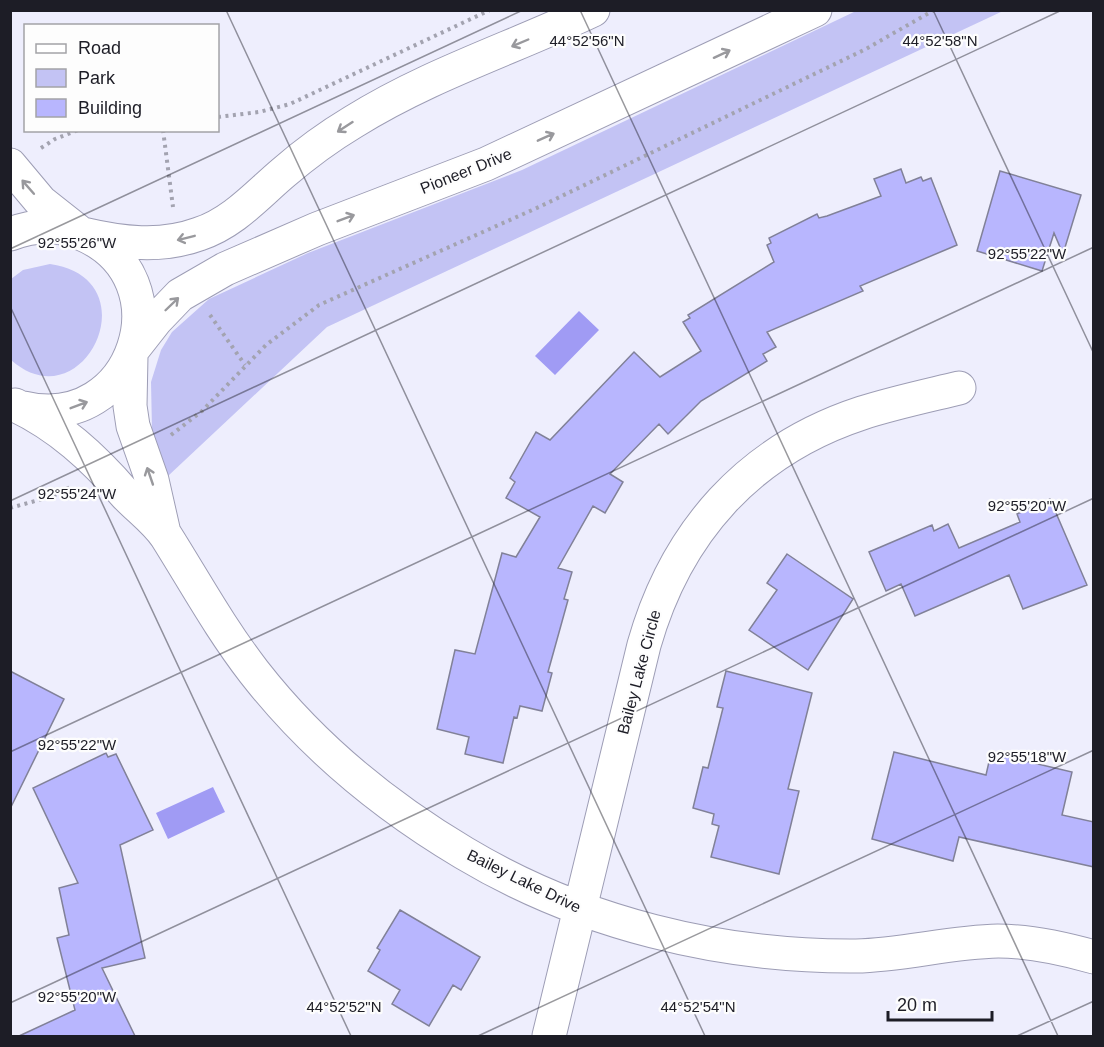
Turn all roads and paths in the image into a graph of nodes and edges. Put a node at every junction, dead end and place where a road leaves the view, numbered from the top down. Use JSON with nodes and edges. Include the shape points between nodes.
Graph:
{"nodes":[{"id":1,"x":490,"y":10,"type":"edge"},
{"id":2,"x":593,"y":10,"type":"edge"},
{"id":3,"x":815,"y":10,"type":"edge"},
{"id":4,"x":934,"y":10,"type":"edge"},
{"id":5,"x":219,"y":117,"type":"edge"},
{"id":6,"x":73,"y":132,"type":"edge"},
{"id":7,"x":41,"y":148,"type":"dead end"},
{"id":8,"x":10,"y":165,"type":"edge"},
{"id":9,"x":10,"y":234,"type":"edge"},
{"id":10,"x":81,"y":234,"type":"junction"},
{"id":11,"x":133,"y":352,"type":"junction"},
{"id":12,"x":959,"y":388,"type":"dead end"},
{"id":13,"x":13,"y":404,"type":"edge"},
{"id":14,"x":169,"y":436,"type":"dead end"},
{"id":15,"x":79,"y":482,"type":"dead end"},
{"id":16,"x":10,"y":508,"type":"edge"},
{"id":17,"x":164,"y":532,"type":"junction"},
{"id":18,"x":581,"y":909,"type":"junction"},
{"id":19,"x":1094,"y":957,"type":"edge"},
{"id":20,"x":549,"y":1036,"type":"edge"}],
"edges":[{"from":1,"to":5,"type":"path","via":[[290,104]]},
{"from":2,"to":10,"type":"street","one_way":true,"via":[[385,103],[316,146],[238,213],[208,231],[157,243]]},
{"from":11,"to":3,"type":"street","name":"Pioneer Drive","one_way":true,"via":[[180,295],[225,269],[486,164]]},
{"from":4,"to":14,"type":"path","via":[[866,49],[539,207],[319,305],[266,345],[202,411]]},
{"from":6,"to":7,"type":"path"},
{"from":10,"to":8,"type":"street","one_way":true,"via":[[41,201]]},
{"from":9,"to":10,"type":"street","via":[[44,227]]},
{"from":10,"to":11,"type":"street","name":"Bailey Lake Drive","via":[[109,251],[132,284],[139,309]]},
{"from":13,"to":11,"type":"street","name":"Pioneer Drive","one_way":true,"via":[[52,411],[86,403],[114,382]]},
{"from":17,"to":11,"type":"street","name":"Bailey Lake Drive","one_way":true,"via":[[152,480],[133,426]]},
{"from":12,"to":18,"type":"street","name":"Bailey Lake Circle","via":[[862,413],[790,446],[742,480],[696,532],[670,574],[650,626]]},
{"from":13,"to":17,"type":"street","name":"Bailey Lake Drive","via":[[87,453]]},
{"from":15,"to":16,"type":"path","via":[[53,496]]},
{"from":17,"to":18,"type":"street","name":"Bailey Lake Drive","via":[[213,616],[256,674],[342,765],[407,816],[458,849],[499,873]]},
{"from":18,"to":19,"type":"street","name":"Bailey Lake Drive","via":[[700,942],[800,954],[885,954],[996,941],[1031,943]]},
{"from":18,"to":20,"type":"street","name":"Bailey Lake Circle"}]}
